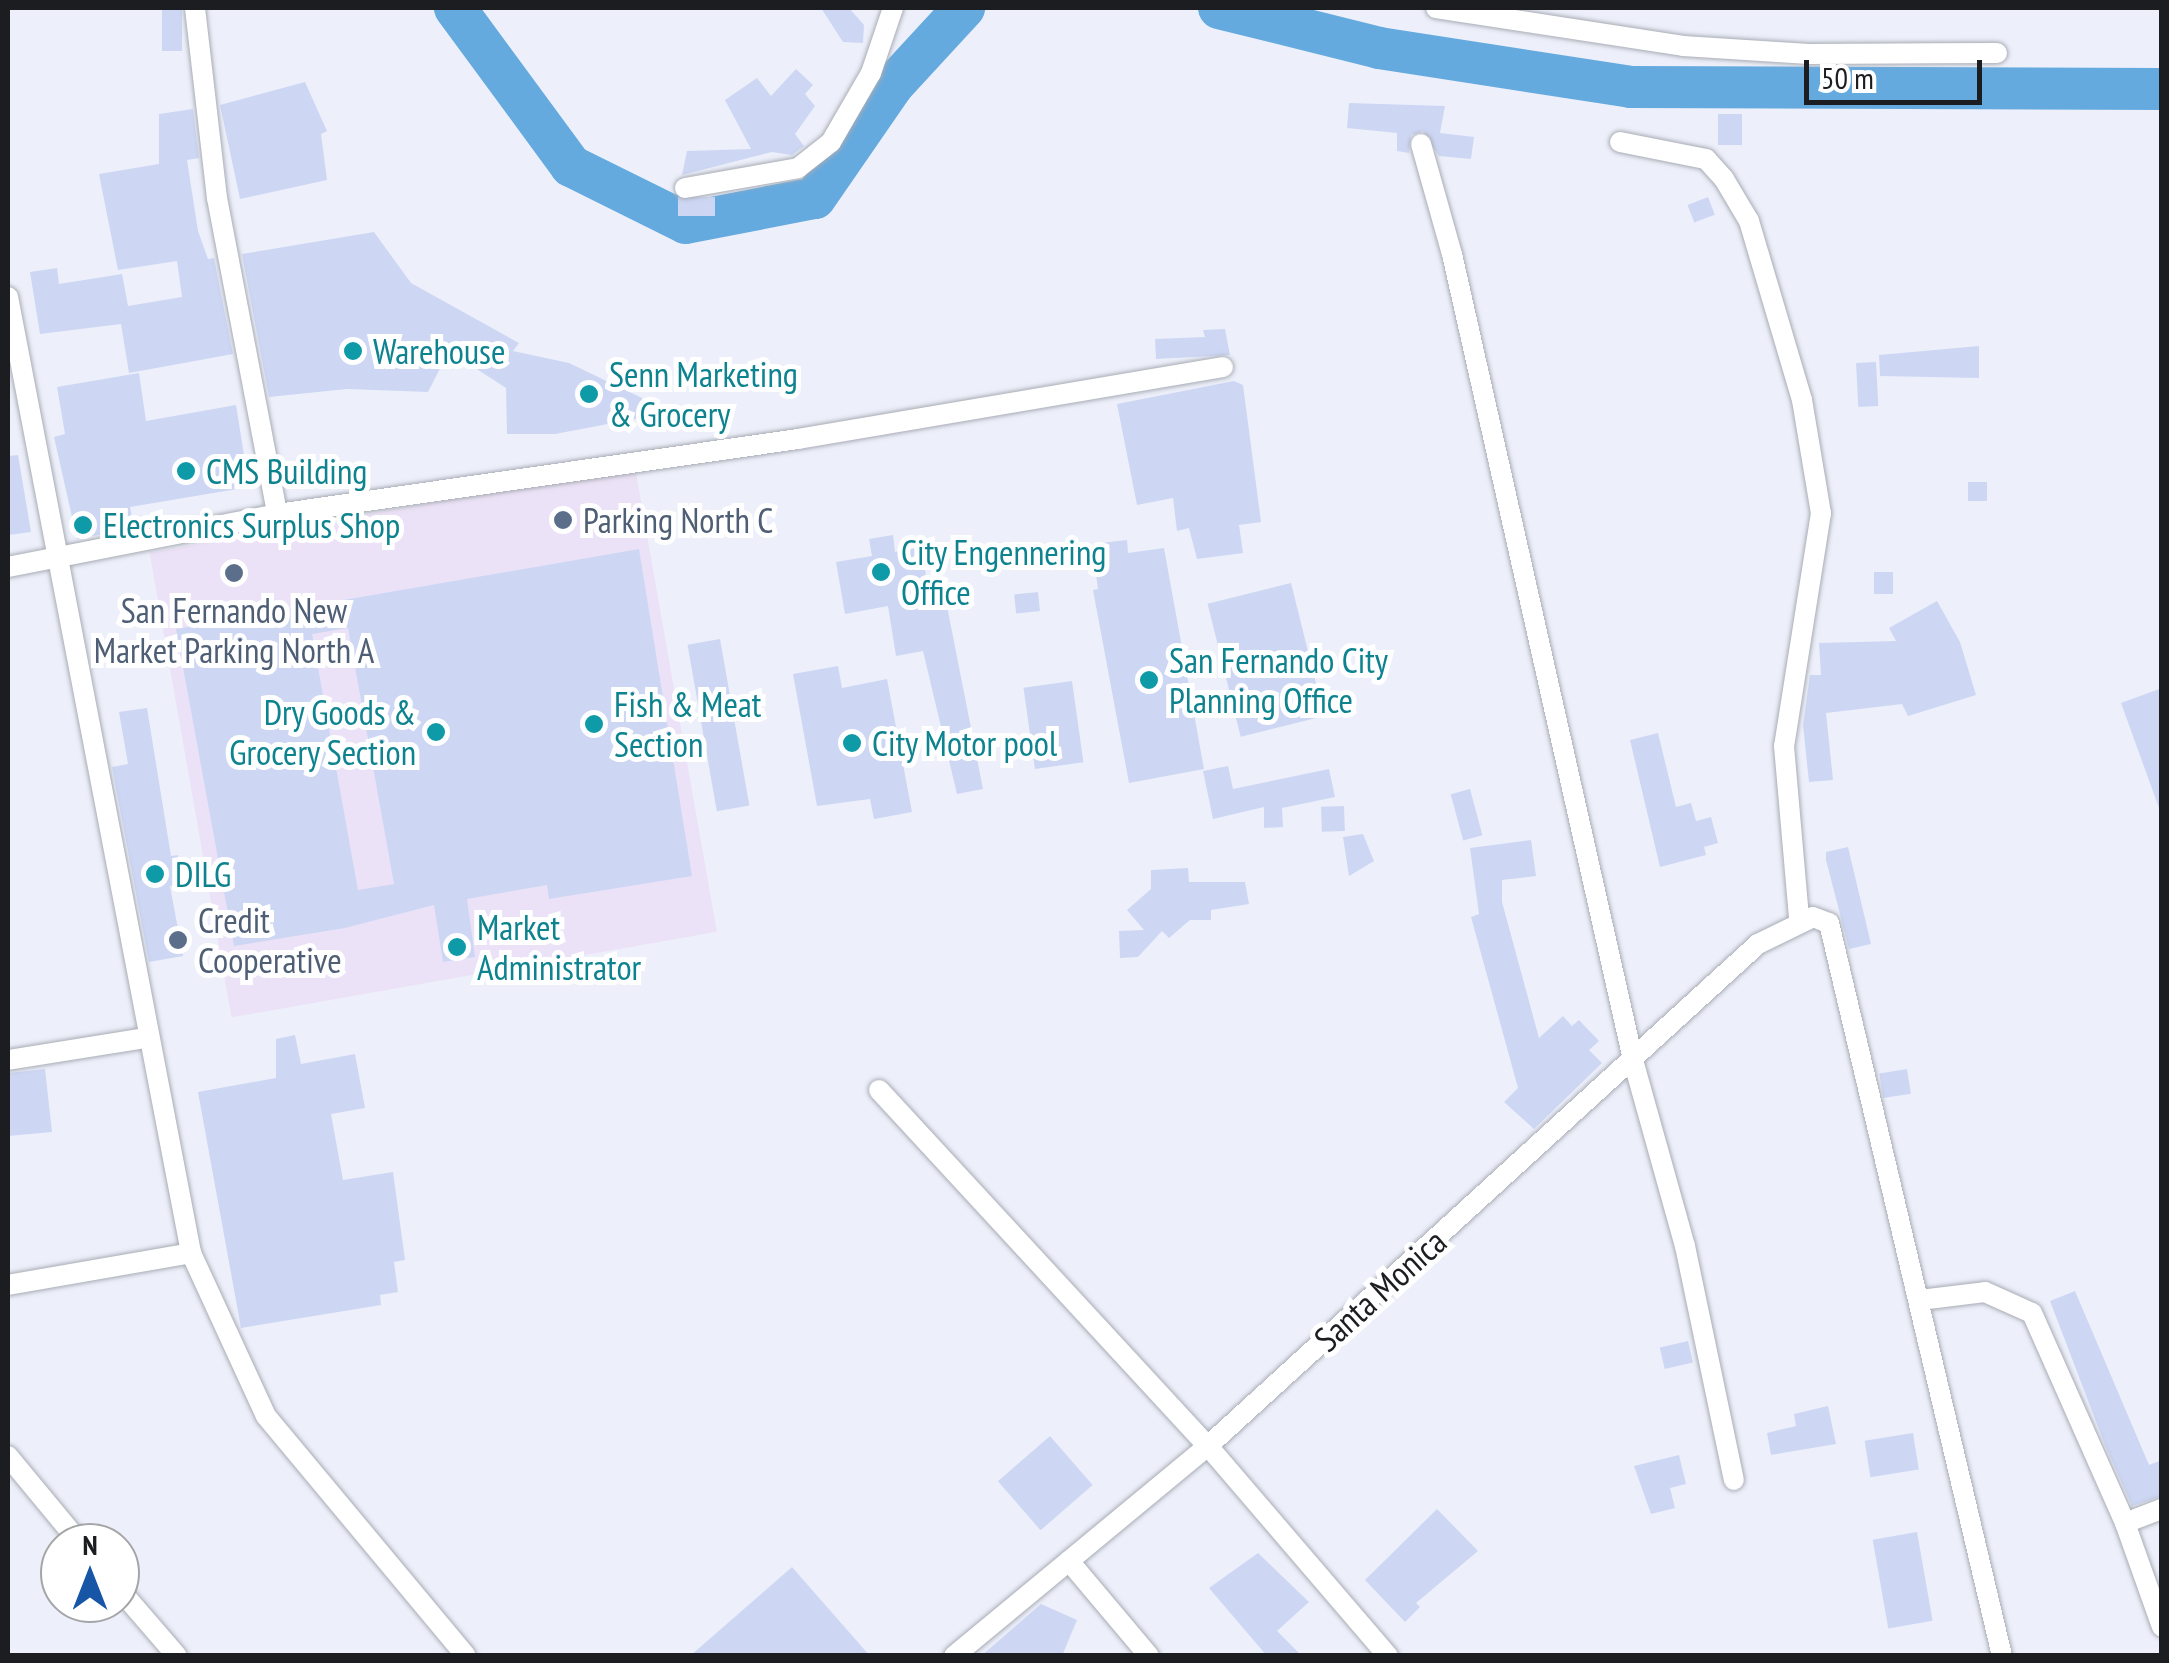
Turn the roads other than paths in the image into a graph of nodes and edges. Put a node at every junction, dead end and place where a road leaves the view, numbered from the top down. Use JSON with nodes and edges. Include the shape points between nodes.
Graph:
{"nodes":[{"id":1,"x":195,"y":8,"type":"edge"},
{"id":2,"x":893,"y":8,"type":"edge"},
{"id":3,"x":1436,"y":8,"type":"edge"},
{"id":4,"x":1997,"y":53,"type":"dead end"},
{"id":5,"x":1620,"y":142,"type":"dead end"},
{"id":6,"x":1421,"y":144,"type":"dead end"},
{"id":7,"x":685,"y":188,"type":"dead end"},
{"id":8,"x":8,"y":296,"type":"edge"},
{"id":9,"x":1224,"y":367,"type":"dead end"},
{"id":10,"x":277,"y":514,"type":"junction"},
{"id":11,"x":57,"y":558,"type":"junction"},
{"id":12,"x":8,"y":567,"type":"edge"},
{"id":13,"x":1799,"y":919,"type":"junction"},
{"id":14,"x":146,"y":1038,"type":"junction"},
{"id":15,"x":8,"y":1060,"type":"edge"},
{"id":16,"x":1634,"y":1060,"type":"junction"},
{"id":17,"x":879,"y":1090,"type":"dead end"},
{"id":18,"x":191,"y":1253,"type":"junction"},
{"id":19,"x":8,"y":1285,"type":"edge"},
{"id":20,"x":1920,"y":1300,"type":"junction"},
{"id":21,"x":1208,"y":1446,"type":"junction"},
{"id":22,"x":11,"y":1469,"type":"edge"},
{"id":23,"x":1734,"y":1480,"type":"dead end"},
{"id":24,"x":2162,"y":1509,"type":"edge"},
{"id":25,"x":61,"y":1523,"type":"edge"},
{"id":26,"x":2125,"y":1523,"type":"junction"},
{"id":27,"x":1069,"y":1561,"type":"junction"},
{"id":28,"x":140,"y":1613,"type":"edge"},
{"id":29,"x":2162,"y":1627,"type":"edge"},
{"id":30,"x":963,"y":1653,"type":"edge"},
{"id":31,"x":177,"y":1656,"type":"edge"},
{"id":32,"x":466,"y":1656,"type":"edge"},
{"id":33,"x":1149,"y":1656,"type":"edge"},
{"id":34,"x":1388,"y":1656,"type":"edge"},
{"id":35,"x":2002,"y":1656,"type":"edge"}],
"edges":[{"from":1,"to":10,"type":"street","via":[[217,198]]},
{"from":2,"to":7,"type":"street","via":[[871,72],[831,142],[798,168]]},
{"from":3,"to":4,"type":"street","via":[[1683,46],[1809,54]]},
{"from":5,"to":13,"type":"street","via":[[1706,159],[1724,179],[1749,221],[1802,400],[1821,512],[1784,746]]},
{"from":6,"to":16,"type":"street"},
{"from":8,"to":11,"type":"street"},
{"from":9,"to":10,"type":"street","via":[[779,442]]},
{"from":10,"to":11,"type":"street"},
{"from":11,"to":12,"type":"street"},
{"from":11,"to":14,"type":"street"},
{"from":13,"to":16,"type":"street","name":"Santa Monica","via":[[1758,944]]},
{"from":13,"to":20,"type":"street","via":[[1829,923]]},
{"from":14,"to":15,"type":"street"},
{"from":14,"to":18,"type":"street"},
{"from":16,"to":21,"type":"street","name":"Santa Monica"},
{"from":16,"to":23,"type":"street","via":[[1674,1196]]},
{"from":17,"to":21,"type":"street"},
{"from":18,"to":19,"type":"street"},
{"from":18,"to":32,"type":"street","via":[[266,1416]]},
{"from":20,"to":26,"type":"street","via":[[1985,1292],[2032,1313]]},
{"from":20,"to":35,"type":"street"},
{"from":21,"to":27,"type":"street","name":"Santa Monica"},
{"from":21,"to":34,"type":"street"},
{"from":22,"to":25,"type":"street"},
{"from":24,"to":26,"type":"street"},
{"from":26,"to":29,"type":"street"},
{"from":27,"to":30,"type":"street","name":"Santa Monica"},
{"from":27,"to":33,"type":"street"},
{"from":28,"to":31,"type":"street"}]}
